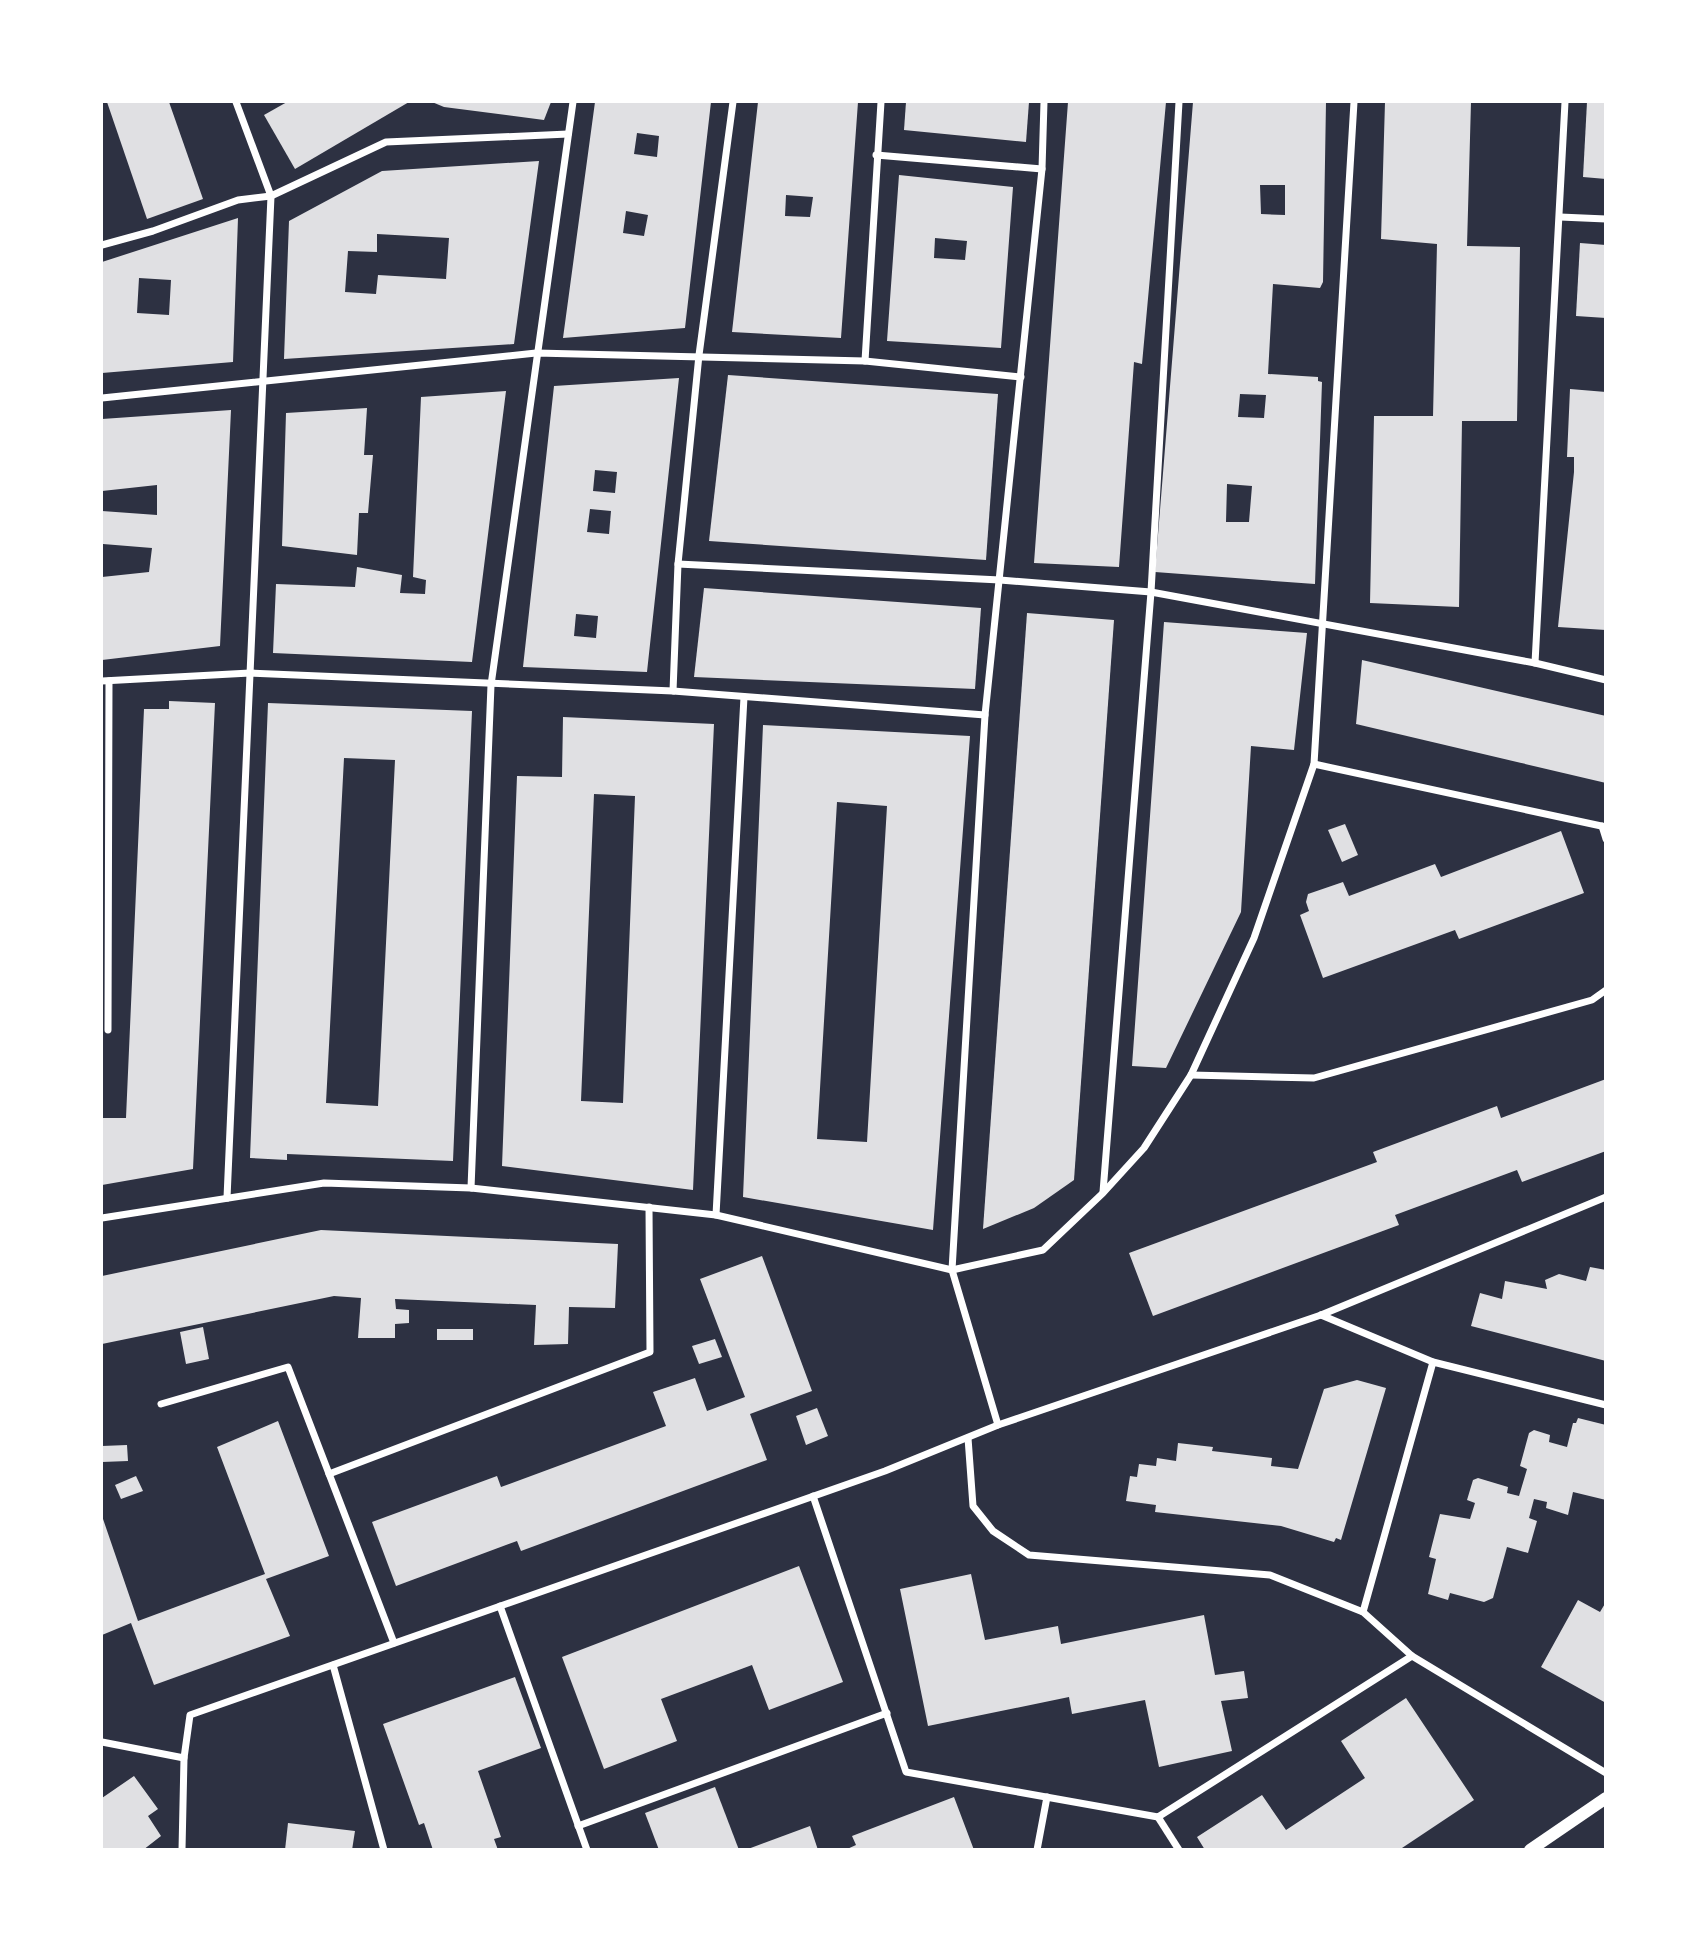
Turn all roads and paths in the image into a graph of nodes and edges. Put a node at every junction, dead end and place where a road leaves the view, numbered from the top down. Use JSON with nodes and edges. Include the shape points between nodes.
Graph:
{"nodes":[{"id":1,"x":236,"y":102,"type":"edge"},
{"id":2,"x":573,"y":102,"type":"edge"},
{"id":3,"x":733,"y":102,"type":"edge"},
{"id":4,"x":881,"y":102,"type":"edge"},
{"id":5,"x":1044,"y":102,"type":"edge"},
{"id":6,"x":1179,"y":102,"type":"edge"},
{"id":7,"x":1354,"y":102,"type":"edge"},
{"id":8,"x":1565,"y":102,"type":"edge"},
{"id":9,"x":568,"y":134,"type":"junction"},
{"id":10,"x":876,"y":155,"type":"junction"},
{"id":11,"x":1042,"y":169,"type":"junction"},
{"id":12,"x":271,"y":196,"type":"junction"},
{"id":13,"x":1560,"y":216,"type":"junction"},
{"id":14,"x":1605,"y":219,"type":"edge"},
{"id":15,"x":102,"y":245,"type":"edge"},
{"id":16,"x":536,"y":353,"type":"junction"},
{"id":17,"x":699,"y":355,"type":"junction"},
{"id":18,"x":865,"y":361,"type":"junction"},
{"id":19,"x":1021,"y":377,"type":"junction"},
{"id":20,"x":264,"y":379,"type":"junction"},
{"id":21,"x":102,"y":398,"type":"edge"},
{"id":22,"x":678,"y":564,"type":"junction"},
{"id":23,"x":1000,"y":580,"type":"junction"},
{"id":24,"x":1152,"y":592,"type":"junction"},
{"id":25,"x":1323,"y":622,"type":"junction"},
{"id":26,"x":1535,"y":663,"type":"junction"},
{"id":27,"x":250,"y":673,"type":"junction"},
{"id":28,"x":1605,"y":680,"type":"edge"},
{"id":29,"x":105,"y":681,"type":"edge"},
{"id":30,"x":491,"y":685,"type":"junction"},
{"id":31,"x":673,"y":691,"type":"junction"},
{"id":32,"x":744,"y":697,"type":"junction"},
{"id":33,"x":985,"y":715,"type":"junction"},
{"id":34,"x":1314,"y":764,"type":"junction"},
{"id":35,"x":1604,"y":826,"type":"edge"},
{"id":36,"x":1605,"y":839,"type":"edge"},
{"id":37,"x":1605,"y":990,"type":"edge"},
{"id":38,"x":108,"y":1030,"type":"dead end"},
{"id":39,"x":1191,"y":1076,"type":"junction"},
{"id":40,"x":471,"y":1188,"type":"junction"},
{"id":41,"x":1103,"y":1193,"type":"junction"},
{"id":42,"x":1605,"y":1197,"type":"edge"},
{"id":43,"x":227,"y":1198,"type":"junction"},
{"id":44,"x":649,"y":1207,"type":"junction"},
{"id":45,"x":716,"y":1215,"type":"junction"},
{"id":46,"x":102,"y":1218,"type":"edge"},
{"id":47,"x":952,"y":1270,"type":"junction"},
{"id":48,"x":1321,"y":1315,"type":"junction"},
{"id":49,"x":1433,"y":1362,"type":"junction"},
{"id":50,"x":161,"y":1404,"type":"dead end"},
{"id":51,"x":1605,"y":1405,"type":"edge"},
{"id":52,"x":998,"y":1425,"type":"junction"},
{"id":53,"x":968,"y":1438,"type":"junction"},
{"id":54,"x":329,"y":1474,"type":"junction"},
{"id":55,"x":813,"y":1496,"type":"junction"},
{"id":56,"x":500,"y":1606,"type":"junction"},
{"id":57,"x":1363,"y":1612,"type":"junction"},
{"id":58,"x":394,"y":1643,"type":"junction"},
{"id":59,"x":1412,"y":1656,"type":"junction"},
{"id":60,"x":333,"y":1665,"type":"junction"},
{"id":61,"x":887,"y":1713,"type":"junction"},
{"id":62,"x":102,"y":1742,"type":"edge"},
{"id":63,"x":184,"y":1758,"type":"junction"},
{"id":64,"x":1605,"y":1773,"type":"edge"},
{"id":65,"x":1047,"y":1797,"type":"junction"},
{"id":66,"x":1605,"y":1798,"type":"edge"},
{"id":67,"x":1158,"y":1817,"type":"junction"},
{"id":68,"x":578,"y":1826,"type":"junction"},
{"id":69,"x":182,"y":1850,"type":"edge"},
{"id":70,"x":384,"y":1850,"type":"edge"},
{"id":71,"x":587,"y":1850,"type":"edge"},
{"id":72,"x":1037,"y":1850,"type":"edge"},
{"id":73,"x":1179,"y":1850,"type":"edge"},
{"id":74,"x":1530,"y":1850,"type":"edge"}],
"edges":[{"from":1,"to":12,"type":"street"},
{"from":2,"to":9,"type":"street"},
{"from":3,"to":17,"type":"street"},
{"from":4,"to":10,"type":"street"},
{"from":5,"to":11,"type":"street"},
{"from":6,"to":24,"type":"street"},
{"from":7,"to":25,"type":"street"},
{"from":8,"to":13,"type":"street"},
{"from":9,"to":12,"type":"street","via":[[386,142]]},
{"from":9,"to":16,"type":"street"},
{"from":10,"to":11,"type":"street"},
{"from":10,"to":18,"type":"street"},
{"from":11,"to":19,"type":"street"},
{"from":12,"to":15,"type":"street","via":[[238,201]]},
{"from":12,"to":20,"type":"street"},
{"from":13,"to":14,"type":"street"},
{"from":13,"to":26,"type":"street"},
{"from":16,"to":17,"type":"street"},
{"from":16,"to":20,"type":"street"},
{"from":16,"to":30,"type":"street"},
{"from":17,"to":18,"type":"street"},
{"from":17,"to":22,"type":"street"},
{"from":18,"to":19,"type":"street"},
{"from":19,"to":23,"type":"street"},
{"from":20,"to":21,"type":"street"},
{"from":20,"to":27,"type":"street"},
{"from":22,"to":23,"type":"street"},
{"from":22,"to":31,"type":"street"},
{"from":23,"to":24,"type":"street"},
{"from":23,"to":33,"type":"street"},
{"from":24,"to":25,"type":"street"},
{"from":24,"to":41,"type":"street"},
{"from":25,"to":26,"type":"street"},
{"from":25,"to":34,"type":"street"},
{"from":26,"to":28,"type":"street"},
{"from":27,"to":29,"type":"street"},
{"from":27,"to":30,"type":"street"},
{"from":27,"to":43,"type":"street"},
{"from":29,"to":38,"type":"street"},
{"from":30,"to":31,"type":"street"},
{"from":30,"to":40,"type":"street"},
{"from":31,"to":32,"type":"street"},
{"from":32,"to":33,"type":"street"},
{"from":32,"to":45,"type":"street"},
{"from":33,"to":47,"type":"street"},
{"from":34,"to":35,"type":"street"},
{"from":34,"to":39,"type":"street","via":[[1254,938]]},
{"from":35,"to":36,"type":"street"},
{"from":37,"to":39,"type":"street","via":[[1592,1000],[1314,1078]]},
{"from":39,"to":41,"type":"street","via":[[1144,1148]]},
{"from":40,"to":43,"type":"street","via":[[324,1184]]},
{"from":40,"to":44,"type":"street"},
{"from":41,"to":47,"type":"street","via":[[1043,1250]]},
{"from":42,"to":48,"type":"street"},
{"from":43,"to":46,"type":"street"},
{"from":44,"to":45,"type":"street"},
{"from":44,"to":54,"type":"street","via":[[650,1352]]},
{"from":45,"to":47,"type":"street"},
{"from":47,"to":52,"type":"street"},
{"from":48,"to":49,"type":"street"},
{"from":48,"to":52,"type":"street"},
{"from":49,"to":51,"type":"street"},
{"from":49,"to":57,"type":"street"},
{"from":50,"to":54,"type":"street","via":[[288,1367]]},
{"from":52,"to":53,"type":"street"},
{"from":53,"to":55,"type":"street"},
{"from":53,"to":57,"type":"street","via":[[973,1506],[993,1531],[1029,1555],[1270,1575]]},
{"from":54,"to":58,"type":"street"},
{"from":55,"to":56,"type":"street"},
{"from":55,"to":61,"type":"street"},
{"from":56,"to":58,"type":"street"},
{"from":56,"to":68,"type":"street"},
{"from":57,"to":59,"type":"street"},
{"from":58,"to":60,"type":"street"},
{"from":59,"to":64,"type":"street"},
{"from":59,"to":67,"type":"street"},
{"from":60,"to":63,"type":"street","via":[[190,1715]]},
{"from":60,"to":70,"type":"street"},
{"from":61,"to":65,"type":"street","via":[[906,1772]]},
{"from":61,"to":68,"type":"street"},
{"from":62,"to":63,"type":"street"},
{"from":63,"to":69,"type":"street"},
{"from":65,"to":67,"type":"street"},
{"from":65,"to":72,"type":"street"},
{"from":66,"to":74,"type":"street"},
{"from":67,"to":73,"type":"street"},
{"from":68,"to":71,"type":"street"}]}
